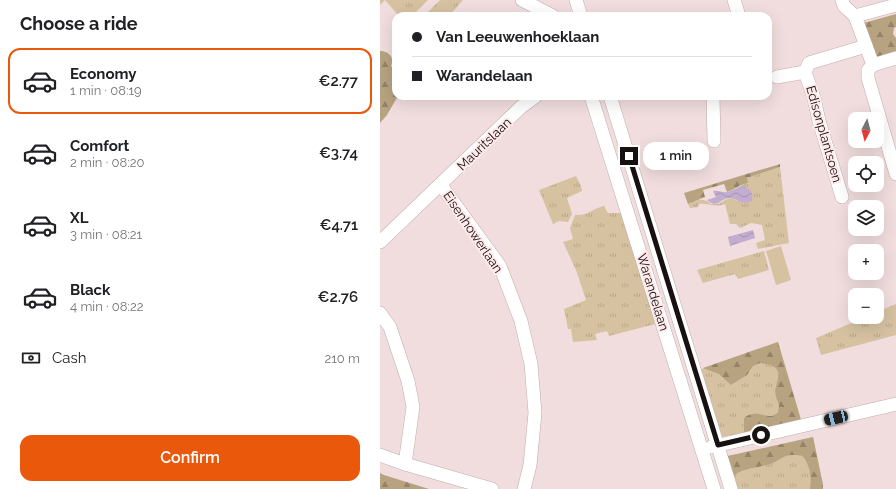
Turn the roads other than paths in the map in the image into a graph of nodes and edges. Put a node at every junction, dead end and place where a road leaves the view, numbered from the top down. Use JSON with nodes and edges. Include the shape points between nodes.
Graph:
{"nodes":[{"id":1,"x":522,"y":0,"type":"edge"},
{"id":2,"x":576,"y":0,"type":"edge"},
{"id":3,"x":734,"y":0,"type":"edge"},
{"id":4,"x":842,"y":0,"type":"edge"},
{"id":5,"x":896,"y":5,"type":"edge"},
{"id":6,"x":545,"y":12,"type":"edge"},
{"id":7,"x":580,"y":12,"type":"edge"},
{"id":8,"x":738,"y":12,"type":"edge"},
{"id":9,"x":855,"y":16,"type":"junction"},
{"id":10,"x":866,"y":46,"type":"junction"},
{"id":11,"x":896,"y":58,"type":"edge"},
{"id":12,"x":873,"y":65,"type":"junction"},
{"id":13,"x":805,"y":72,"type":"junction"},
{"id":14,"x":777,"y":77,"type":"dead end"},
{"id":15,"x":531,"y":100,"type":"edge"},
{"id":16,"x":592,"y":100,"type":"edge"},
{"id":17,"x":611,"y":100,"type":"edge"},
{"id":18,"x":713,"y":100,"type":"edge"},
{"id":19,"x":714,"y":141,"type":"dead end"},
{"id":20,"x":896,"y":174,"type":"edge"},
{"id":21,"x":441,"y":185,"type":"junction"},
{"id":22,"x":842,"y":196,"type":"dead end"},
{"id":23,"x":380,"y":242,"type":"edge"},
{"id":24,"x":380,"y":313,"type":"edge"},
{"id":25,"x":896,"y":404,"type":"edge"},
{"id":26,"x":718,"y":445,"type":"junction"},
{"id":27,"x":703,"y":449,"type":"junction"},
{"id":28,"x":380,"y":454,"type":"edge"},
{"id":29,"x":405,"y":464,"type":"junction"},
{"id":30,"x":492,"y":489,"type":"edge"},
{"id":31,"x":524,"y":489,"type":"edge"},
{"id":32,"x":714,"y":489,"type":"edge"},
{"id":33,"x":732,"y":489,"type":"edge"}],
"edges":[{"from":1,"to":6,"type":"street"},
{"from":2,"to":7,"type":"street"},
{"from":3,"to":8,"type":"street"},
{"from":4,"to":9,"type":"street","via":[[844,6]]},
{"from":5,"to":9,"type":"street"},
{"from":9,"to":10,"type":"street"},
{"from":10,"to":12,"type":"street"},
{"from":10,"to":13,"type":"street","name":"Edisonplantsoen","via":[[809,63]]},
{"from":11,"to":12,"type":"street"},
{"from":12,"to":20,"type":"street","via":[[868,70],[868,78]]},
{"from":13,"to":14,"type":"street","name":"Edisonplantsoen"},
{"from":13,"to":22,"type":"street","name":"Edisonplantsoen"},
{"from":15,"to":21,"type":"street","name":"Mauritslaan"},
{"from":16,"to":27,"type":"street","name":"Warandelaan"},
{"from":17,"to":26,"type":"street","name":"Warandelaan"},
{"from":18,"to":19,"type":"street"},
{"from":21,"to":23,"type":"street","name":"Mauritslaan"},
{"from":21,"to":31,"type":"street","name":"Eisenhowerlaan","via":[[500,266],[521,321],[531,364],[535,413],[530,464]]},
{"from":24,"to":29,"type":"street","via":[[390,328],[408,381],[413,407]]},
{"from":25,"to":26,"type":"street"},
{"from":26,"to":27,"type":"street"},
{"from":26,"to":33,"type":"street","name":"Warandelaan"},
{"from":27,"to":32,"type":"street","name":"Warandelaan"},
{"from":28,"to":29,"type":"street"},
{"from":29,"to":30,"type":"street"}]}
